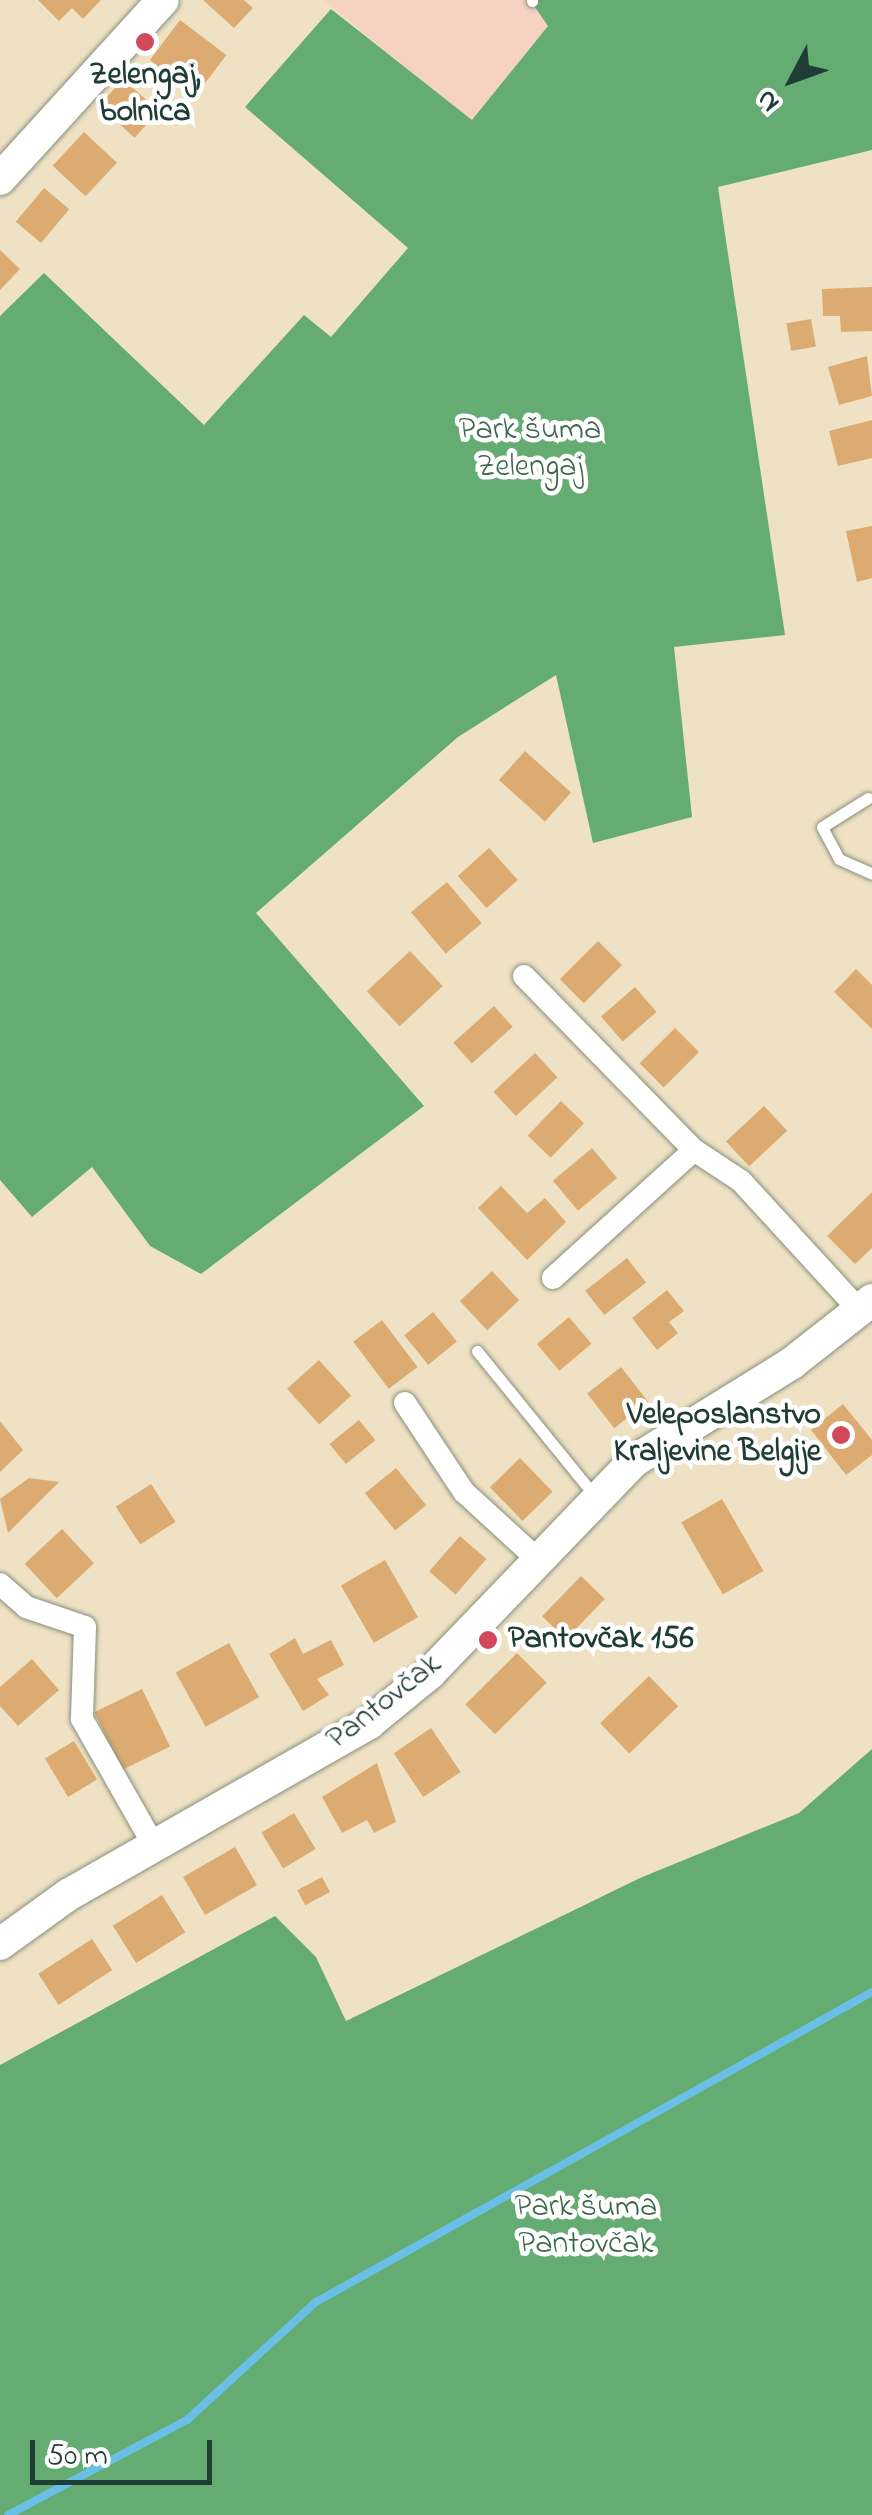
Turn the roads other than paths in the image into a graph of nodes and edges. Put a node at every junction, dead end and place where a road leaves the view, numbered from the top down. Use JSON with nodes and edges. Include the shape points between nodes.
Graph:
{"nodes":[{"id":1,"x":163,"y":0,"type":"edge"},
{"id":2,"x":0,"y":179,"type":"edge"},
{"id":3,"x":868,"y":798,"type":"dead end"},
{"id":4,"x":872,"y":874,"type":"edge"},
{"id":5,"x":524,"y":976,"type":"dead end"},
{"id":6,"x":694,"y":1150,"type":"junction"},
{"id":7,"x":553,"y":1278,"type":"dead end"},
{"id":8,"x":866,"y":1306,"type":"edge"},
{"id":9,"x":477,"y":1351,"type":"dead end"},
{"id":10,"x":405,"y":1403,"type":"dead end"},
{"id":11,"x":595,"y":1496,"type":"junction"},
{"id":12,"x":537,"y":1559,"type":"junction"},
{"id":13,"x":0,"y":1584,"type":"edge"},
{"id":14,"x":154,"y":1846,"type":"junction"},
{"id":15,"x":0,"y":1944,"type":"edge"}],
"edges":[{"from":1,"to":2,"type":"main road"},
{"from":3,"to":4,"type":"lane","via":[[822,826],[839,859]]},
{"from":5,"to":6,"type":"street"},
{"from":6,"to":7,"type":"street"},
{"from":6,"to":8,"type":"street","via":[[741,1181]]},
{"from":8,"to":11,"type":"main road","name":"Pantovčak"},
{"from":9,"to":11,"type":"lane"},
{"from":10,"to":12,"type":"street","via":[[464,1492]]},
{"from":11,"to":12,"type":"main road","name":"Pantovčak"},
{"from":12,"to":14,"type":"main road","name":"Pantovčak","via":[[430,1674],[369,1722]]},
{"from":13,"to":14,"type":"street","via":[[26,1607],[86,1627],[82,1719]]},
{"from":14,"to":15,"type":"main road","name":"Pantovčak"}]}
